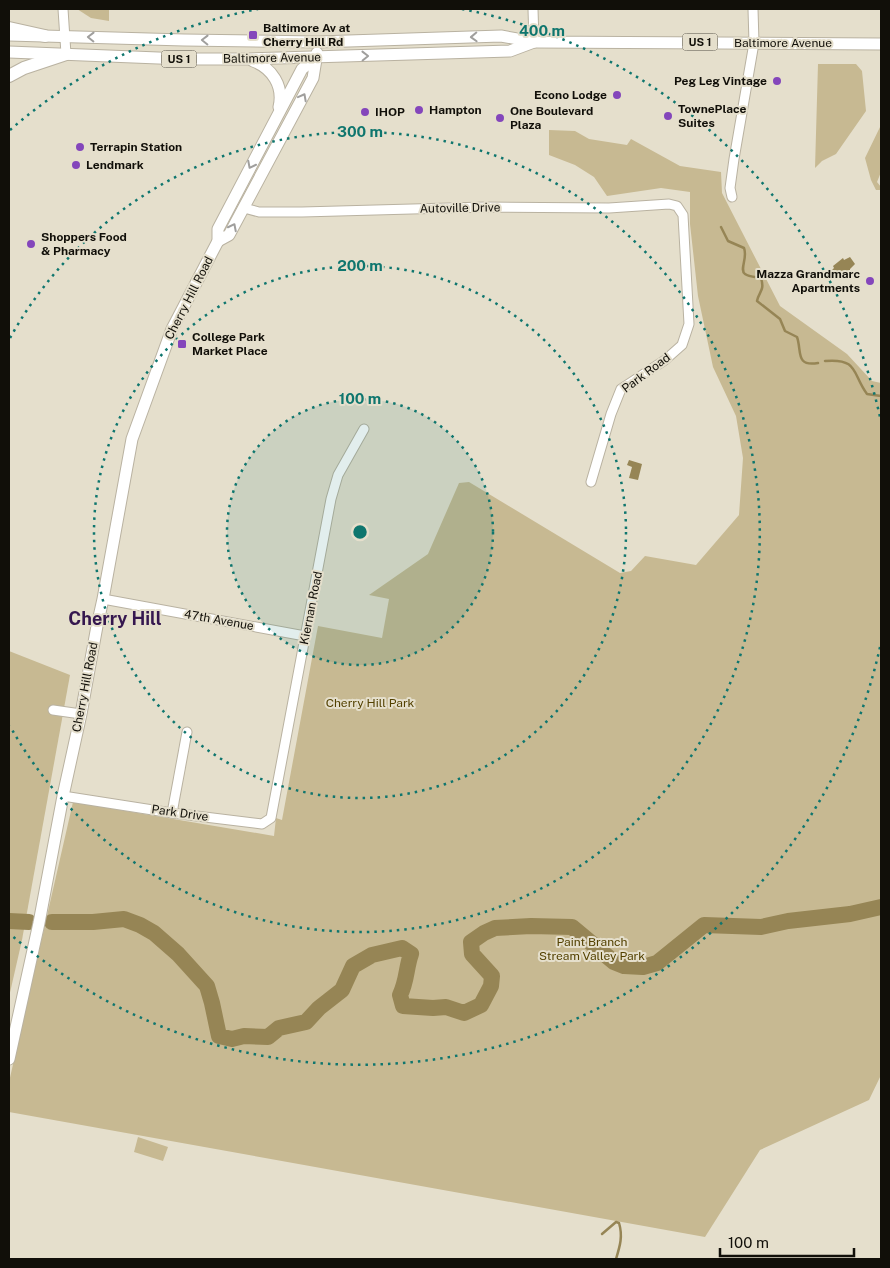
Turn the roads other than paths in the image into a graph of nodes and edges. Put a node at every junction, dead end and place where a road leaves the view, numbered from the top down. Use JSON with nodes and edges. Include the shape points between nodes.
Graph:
{"nodes":[{"id":1,"x":63,"y":9,"type":"edge"},
{"id":2,"x":533,"y":9,"type":"edge"},
{"id":3,"x":754,"y":9,"type":"edge"},
{"id":4,"x":9,"y":28,"type":"edge"},
{"id":5,"x":9,"y":35,"type":"edge"},
{"id":6,"x":45,"y":36,"type":"junction"},
{"id":7,"x":65,"y":36,"type":"junction"},
{"id":8,"x":318,"y":42,"type":"junction"},
{"id":9,"x":534,"y":42,"type":"junction"},
{"id":10,"x":754,"y":43,"type":"junction"},
{"id":11,"x":881,"y":44,"type":"edge"},
{"id":12,"x":9,"y":52,"type":"edge"},
{"id":13,"x":66,"y":54,"type":"junction"},
{"id":14,"x":316,"y":58,"type":"junction"},
{"id":15,"x":249,"y":59,"type":"junction"},
{"id":16,"x":9,"y":76,"type":"edge"},
{"id":17,"x":270,"y":128,"type":"junction"},
{"id":18,"x":732,"y":197,"type":"dead end"},
{"id":19,"x":677,"y":206,"type":"joint"},
{"id":20,"x":244,"y":208,"type":"junction"},
{"id":21,"x":218,"y":241,"type":"junction"},
{"id":22,"x":364,"y":428,"type":"dead end"},
{"id":23,"x":591,"y":482,"type":"dead end"},
{"id":24,"x":103,"y":599,"type":"junction"},
{"id":25,"x":306,"y":636,"type":"junction"},
{"id":26,"x":53,"y":710,"type":"dead end"},
{"id":27,"x":80,"y":714,"type":"junction"},
{"id":28,"x":187,"y":732,"type":"dead end"},
{"id":29,"x":276,"y":795,"type":"joint"},
{"id":30,"x":62,"y":796,"type":"junction"},
{"id":31,"x":172,"y":813,"type":"junction"},
{"id":32,"x":9,"y":1059,"type":"edge"}],
"edges":[{"from":1,"to":7,"type":"street"},
{"from":2,"to":9,"type":"street"},
{"from":3,"to":10,"type":"street"},
{"from":4,"to":6,"type":"highway"},
{"from":5,"to":6,"type":"main road","name":"Baltimore Avenue","number":"US 1"},
{"from":6,"to":7,"type":"main road","name":"Baltimore Avenue","number":"US 1"},
{"from":8,"to":7,"type":"main road","name":"Baltimore Avenue","number":"US 1","one_way":true},
{"from":7,"to":13,"type":"street"},
{"from":9,"to":8,"type":"main road","name":"Baltimore Avenue","number":"US 1","one_way":true,"via":[[501,36]]},
{"from":8,"to":14,"type":"main road","name":"Cherry Hill Road"},
{"from":9,"to":10,"type":"main road","name":"Baltimore Avenue","number":"US 1"},
{"from":14,"to":9,"type":"main road","name":"Baltimore Avenue","number":"US 1","one_way":true,"via":[[510,51]]},
{"from":10,"to":11,"type":"main road","name":"Baltimore Avenue","number":"US 1"},
{"from":10,"to":18,"type":"street","via":[[734,159]]},
{"from":12,"to":13,"type":"main road","name":"Baltimore Avenue","number":"US 1"},
{"from":13,"to":15,"type":"main road","name":"Baltimore Avenue","number":"US 1"},
{"from":13,"to":16,"type":"highway"},
{"from":14,"to":15,"type":"main road","name":"Baltimore Avenue","number":"US 1"},
{"from":14,"to":17,"type":"main road","name":"Cherry Hill Road","via":[[302,69]]},
{"from":20,"to":14,"type":"main road","name":"Cherry Hill Road","one_way":true,"via":[[313,78]]},
{"from":15,"to":17,"type":"main road","via":[[270,71],[280,91],[280,105]]},
{"from":17,"to":21,"type":"main road","name":"Cherry Hill Road","one_way":true,"via":[[218,229]]},
{"from":19,"to":20,"type":"street","name":"Autoville Drive","via":[[302,212],[259,212]]},
{"from":19,"to":23,"type":"street","name":"Park Road","via":[[683,215],[687,333],[682,344],[665,360],[621,390],[610,414]]},
{"from":21,"to":20,"type":"main road","name":"Cherry Hill Road","one_way":true,"via":[[229,235]]},
{"from":21,"to":24,"type":"main road","name":"Cherry Hill Road","via":[[172,329],[137,421]]},
{"from":22,"to":25,"type":"street","name":"Kiernan Road","via":[[338,475],[331,499]]},
{"from":24,"to":25,"type":"street","name":"47th Avenue"},
{"from":24,"to":27,"type":"main road","name":"Cherry Hill Road"},
{"from":25,"to":29,"type":"street","name":"Kiernan Road"},
{"from":26,"to":27,"type":"street"},
{"from":27,"to":30,"type":"main road","name":"Cherry Hill Road"},
{"from":28,"to":31,"type":"street"},
{"from":29,"to":31,"type":"street","name":"Park Drive","via":[[271,818],[262,824]]},
{"from":30,"to":31,"type":"street","name":"Park Drive"},
{"from":30,"to":32,"type":"main road","name":"Cherry Hill Road","via":[[39,923]]}]}
